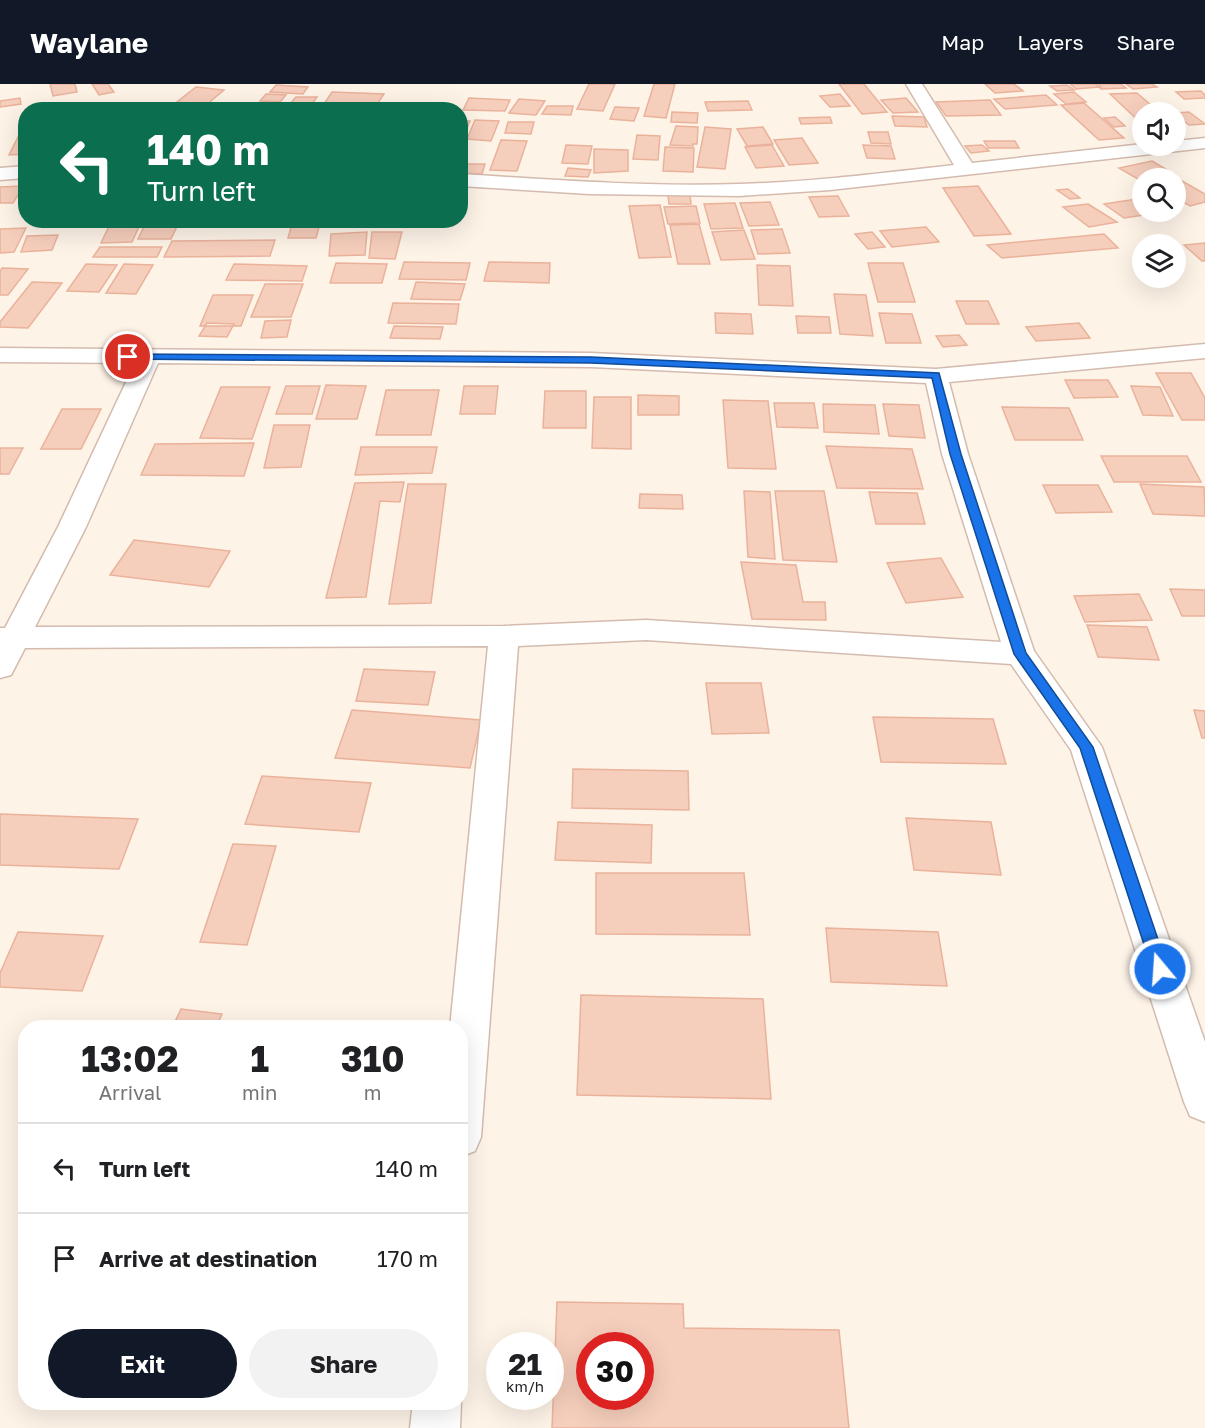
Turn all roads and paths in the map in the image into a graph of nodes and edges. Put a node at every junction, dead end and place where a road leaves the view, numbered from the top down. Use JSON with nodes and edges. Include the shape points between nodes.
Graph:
{"nodes":[{"id":1,"x":914,"y":84,"type":"edge"},
{"id":2,"x":1205,"y":143,"type":"edge"},
{"id":3,"x":966,"y":169,"type":"junction"},
{"id":4,"x":18,"y":173,"type":"edge"},
{"id":5,"x":0,"y":174,"type":"edge"},
{"id":6,"x":468,"y":180,"type":"edge"},
{"id":7,"x":1205,"y":351,"type":"edge"},
{"id":8,"x":0,"y":355,"type":"edge"},
{"id":9,"x":149,"y":357,"type":"junction"},
{"id":10,"x":936,"y":375,"type":"junction"},
{"id":11,"x":504,"y":636,"type":"junction"},
{"id":12,"x":7,"y":638,"type":"edge"},
{"id":13,"x":1020,"y":654,"type":"junction"},
{"id":14,"x":0,"y":667,"type":"edge"},
{"id":15,"x":468,"y":1046,"type":"edge"},
{"id":16,"x":1205,"y":1102,"type":"edge"},
{"id":17,"x":436,"y":1410,"type":"edge"},
{"id":18,"x":435,"y":1428,"type":"edge"}],
"edges":[{"from":1,"to":3,"type":"street"},
{"from":2,"to":3,"type":"street"},
{"from":3,"to":6,"type":"street","via":[[739,190],[589,188]]},
{"from":4,"to":5,"type":"street"},
{"from":7,"to":10,"type":"street"},
{"from":8,"to":9,"type":"street"},
{"from":9,"to":10,"type":"street","via":[[591,360]]},
{"from":9,"to":12,"type":"street","via":[[72,527]]},
{"from":10,"to":13,"type":"street","via":[[955,454]]},
{"from":11,"to":12,"type":"street"},
{"from":11,"to":13,"type":"street","via":[[646,630]]},
{"from":11,"to":15,"type":"street"},
{"from":12,"to":14,"type":"street"},
{"from":13,"to":16,"type":"street","via":[[1086,747]]},
{"from":17,"to":18,"type":"street"}]}
